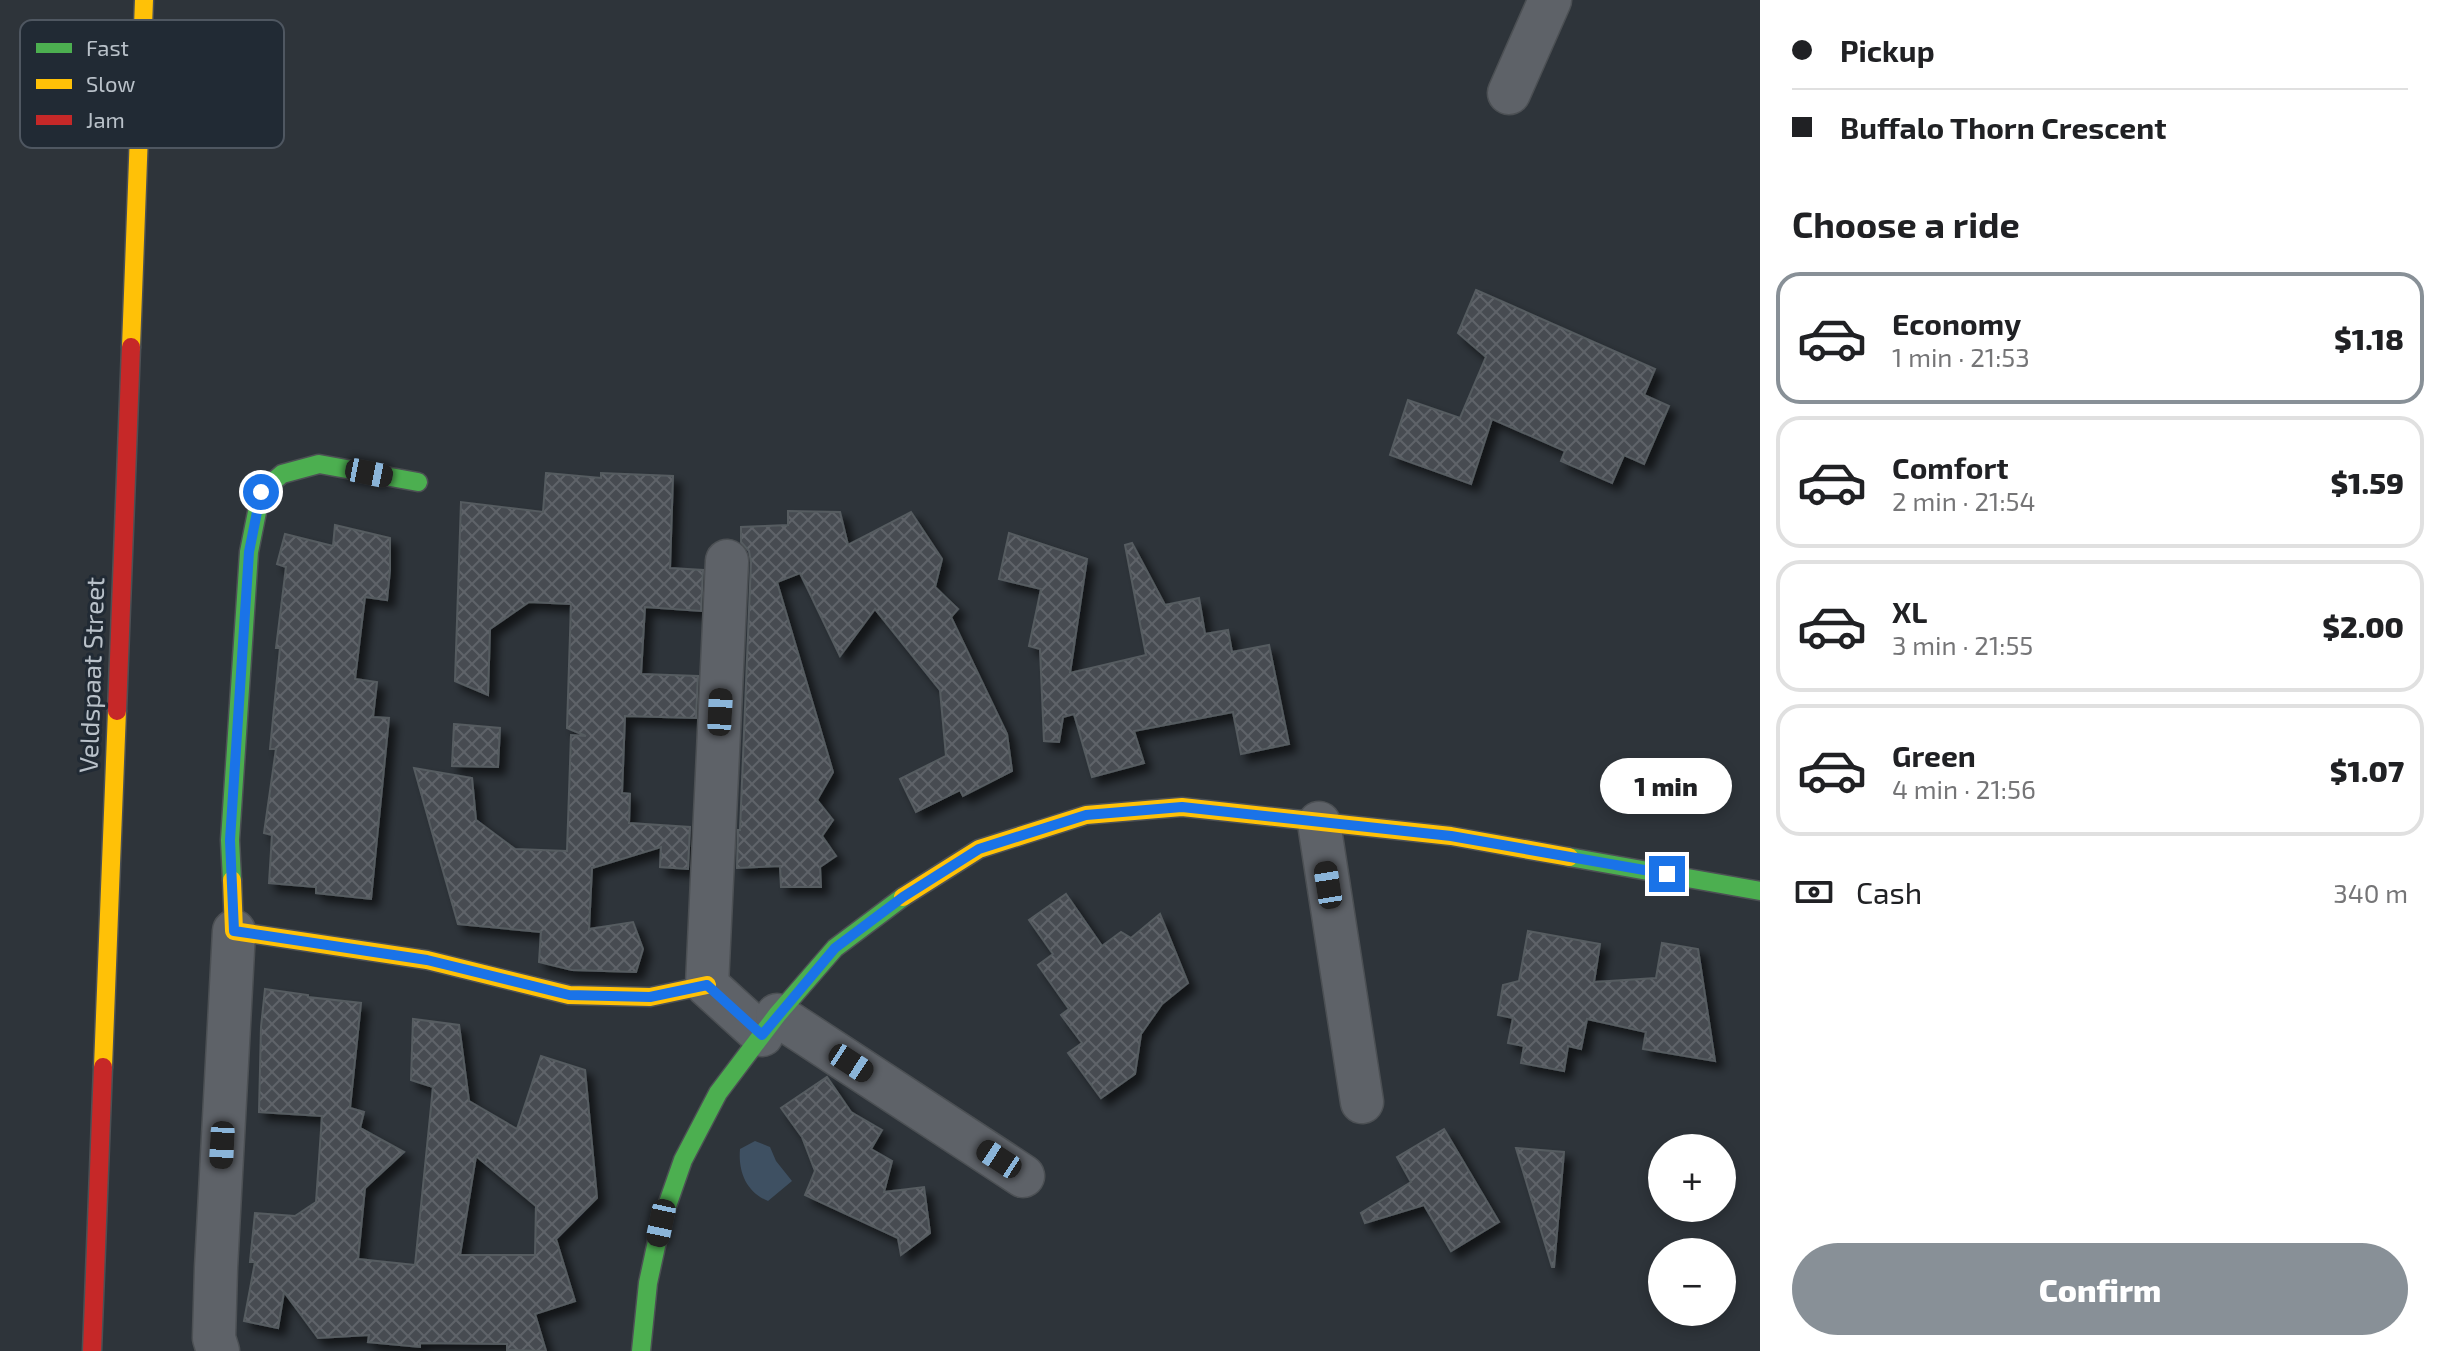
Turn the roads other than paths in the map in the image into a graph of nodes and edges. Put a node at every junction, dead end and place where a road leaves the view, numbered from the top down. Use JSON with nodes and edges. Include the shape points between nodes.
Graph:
{"nodes":[{"id":1,"x":144,"y":0,"type":"edge"},
{"id":2,"x":1550,"y":0,"type":"edge"},
{"id":3,"x":143,"y":20,"type":"edge"},
{"id":4,"x":1509,"y":93,"type":"dead end"},
{"id":5,"x":138,"y":148,"type":"edge"},
{"id":6,"x":418,"y":482,"type":"dead end"},
{"id":7,"x":727,"y":561,"type":"dead end"},
{"id":8,"x":1319,"y":823,"type":"junction"},
{"id":9,"x":1760,"y":891,"type":"edge"},
{"id":10,"x":234,"y":931,"type":"junction"},
{"id":11,"x":707,"y":985,"type":"junction"},
{"id":12,"x":770,"y":1025,"type":"junction"},
{"id":13,"x":1362,"y":1102,"type":"dead end"},
{"id":14,"x":1023,"y":1176,"type":"dead end"},
{"id":15,"x":92,"y":1351,"type":"edge"},
{"id":16,"x":218,"y":1351,"type":"edge"},
{"id":17,"x":641,"y":1351,"type":"edge"}],
"edges":[{"from":1,"to":3,"type":"street","name":"Veldspaat Street"},
{"from":2,"to":4,"type":"street"},
{"from":5,"to":15,"type":"street","name":"Veldspaat Street"},
{"from":6,"to":10,"type":"street","via":[[319,464],[282,474],[261,492],[249,552],[230,840]]},
{"from":7,"to":11,"type":"street"},
{"from":8,"to":9,"type":"street","via":[[1451,836]]},
{"from":8,"to":12,"type":"street","via":[[1182,807],[1086,815],[979,849],[835,948]]},
{"from":8,"to":13,"type":"street"},
{"from":10,"to":11,"type":"street","via":[[427,960],[569,995],[650,997]]},
{"from":10,"to":16,"type":"street","via":[[216,1268]]},
{"from":11,"to":12,"type":"street"},
{"from":12,"to":14,"type":"street"},
{"from":12,"to":17,"type":"street","via":[[718,1093],[683,1160],[648,1283]]}]}
